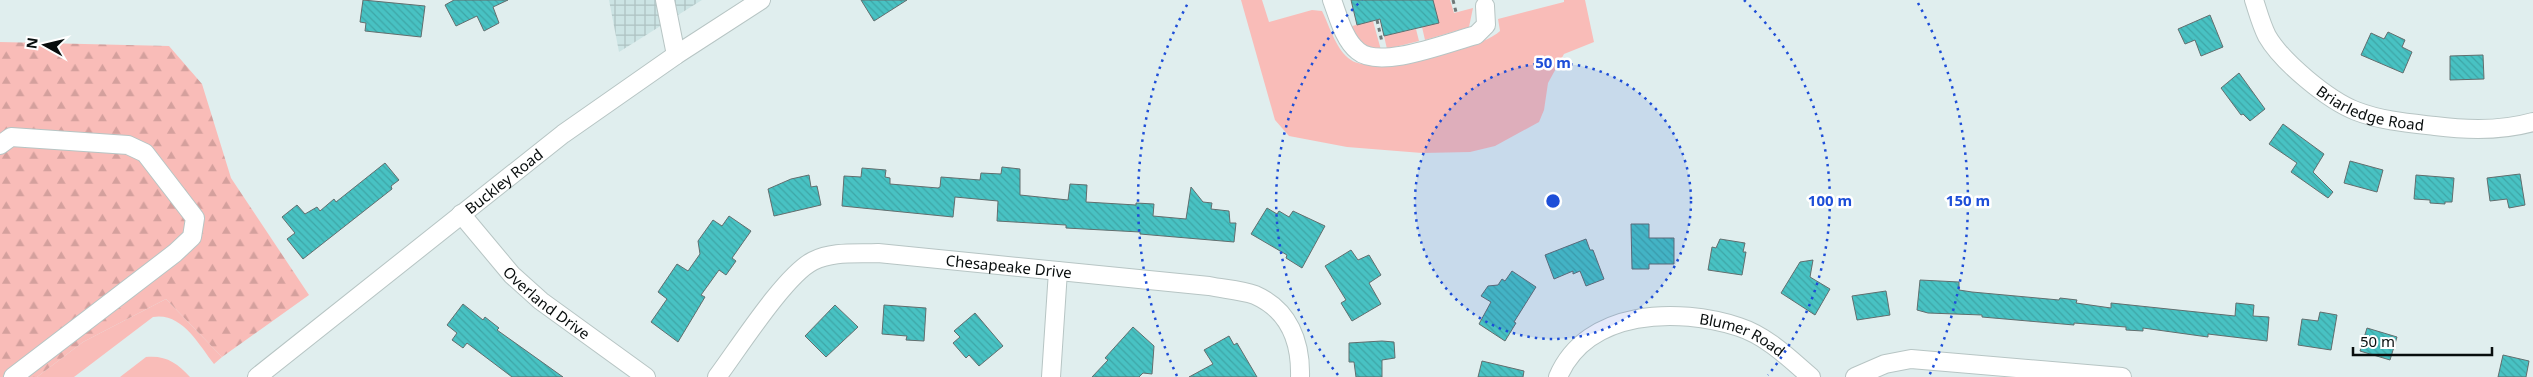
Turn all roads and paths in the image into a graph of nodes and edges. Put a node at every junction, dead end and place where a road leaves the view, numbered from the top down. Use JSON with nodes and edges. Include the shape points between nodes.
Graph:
{"nodes":[{"id":1,"x":665,"y":0,"type":"edge"},
{"id":2,"x":761,"y":0,"type":"edge"},
{"id":3,"x":1332,"y":0,"type":"edge"},
{"id":4,"x":1453,"y":0,"type":"edge"},
{"id":5,"x":2254,"y":0,"type":"edge"},
{"id":6,"x":1485,"y":6,"type":"dead end"},
{"id":7,"x":1456,"y":12,"type":"dead end"},
{"id":8,"x":676,"y":55,"type":"junction"},
{"id":9,"x":2533,"y":122,"type":"edge"},
{"id":10,"x":0,"y":144,"type":"edge"},
{"id":11,"x":461,"y":214,"type":"junction"},
{"id":12,"x":1058,"y":271,"type":"junction"},
{"id":13,"x":13,"y":377,"type":"edge"},
{"id":14,"x":257,"y":377,"type":"edge"},
{"id":15,"x":646,"y":377,"type":"edge"},
{"id":16,"x":717,"y":377,"type":"edge"},
{"id":17,"x":1051,"y":377,"type":"edge"},
{"id":18,"x":1300,"y":377,"type":"edge"},
{"id":19,"x":1558,"y":377,"type":"edge"},
{"id":20,"x":1811,"y":377,"type":"edge"},
{"id":21,"x":1855,"y":377,"type":"edge"},
{"id":22,"x":2122,"y":377,"type":"edge"}],
"edges":[{"from":1,"to":8,"type":"street"},
{"from":2,"to":8,"type":"street","name":"Buckley Road"},
{"from":3,"to":6,"type":"street","via":[[1345,34],[1357,51],[1370,58],[1388,58],[1476,35],[1486,25]]},
{"from":4,"to":7,"type":"path"},
{"from":5,"to":9,"type":"street","name":"Briarledge Road","via":[[2268,37],[2284,58],[2328,95],[2355,111],[2385,120],[2464,130],[2522,126]]},
{"from":8,"to":11,"type":"street","name":"Buckley Road","via":[[563,134]]},
{"from":10,"to":13,"type":"street","via":[[11,137],[128,145],[146,153],[195,218],[192,237],[175,253]]},
{"from":11,"to":14,"type":"street","name":"Buckley Road"},
{"from":11,"to":15,"type":"street","name":"Overland Drive","via":[[512,275],[541,301]]},
{"from":12,"to":16,"type":"street","name":"Chesapeake Drive","via":[[878,254],[836,254],[812,262],[788,282]]},
{"from":12,"to":17,"type":"street"},
{"from":12,"to":18,"type":"street","name":"Chesapeake Drive","via":[[1209,286],[1254,295],[1280,312],[1292,328],[1301,356]]},
{"from":19,"to":20,"type":"street","name":"Blumer Road","via":[[1565,360],[1578,345],[1607,327],[1636,318],[1664,316],[1699,318],[1741,327],[1780,350]]},
{"from":21,"to":22,"type":"street","via":[[1885,364],[1911,359]]}]}
